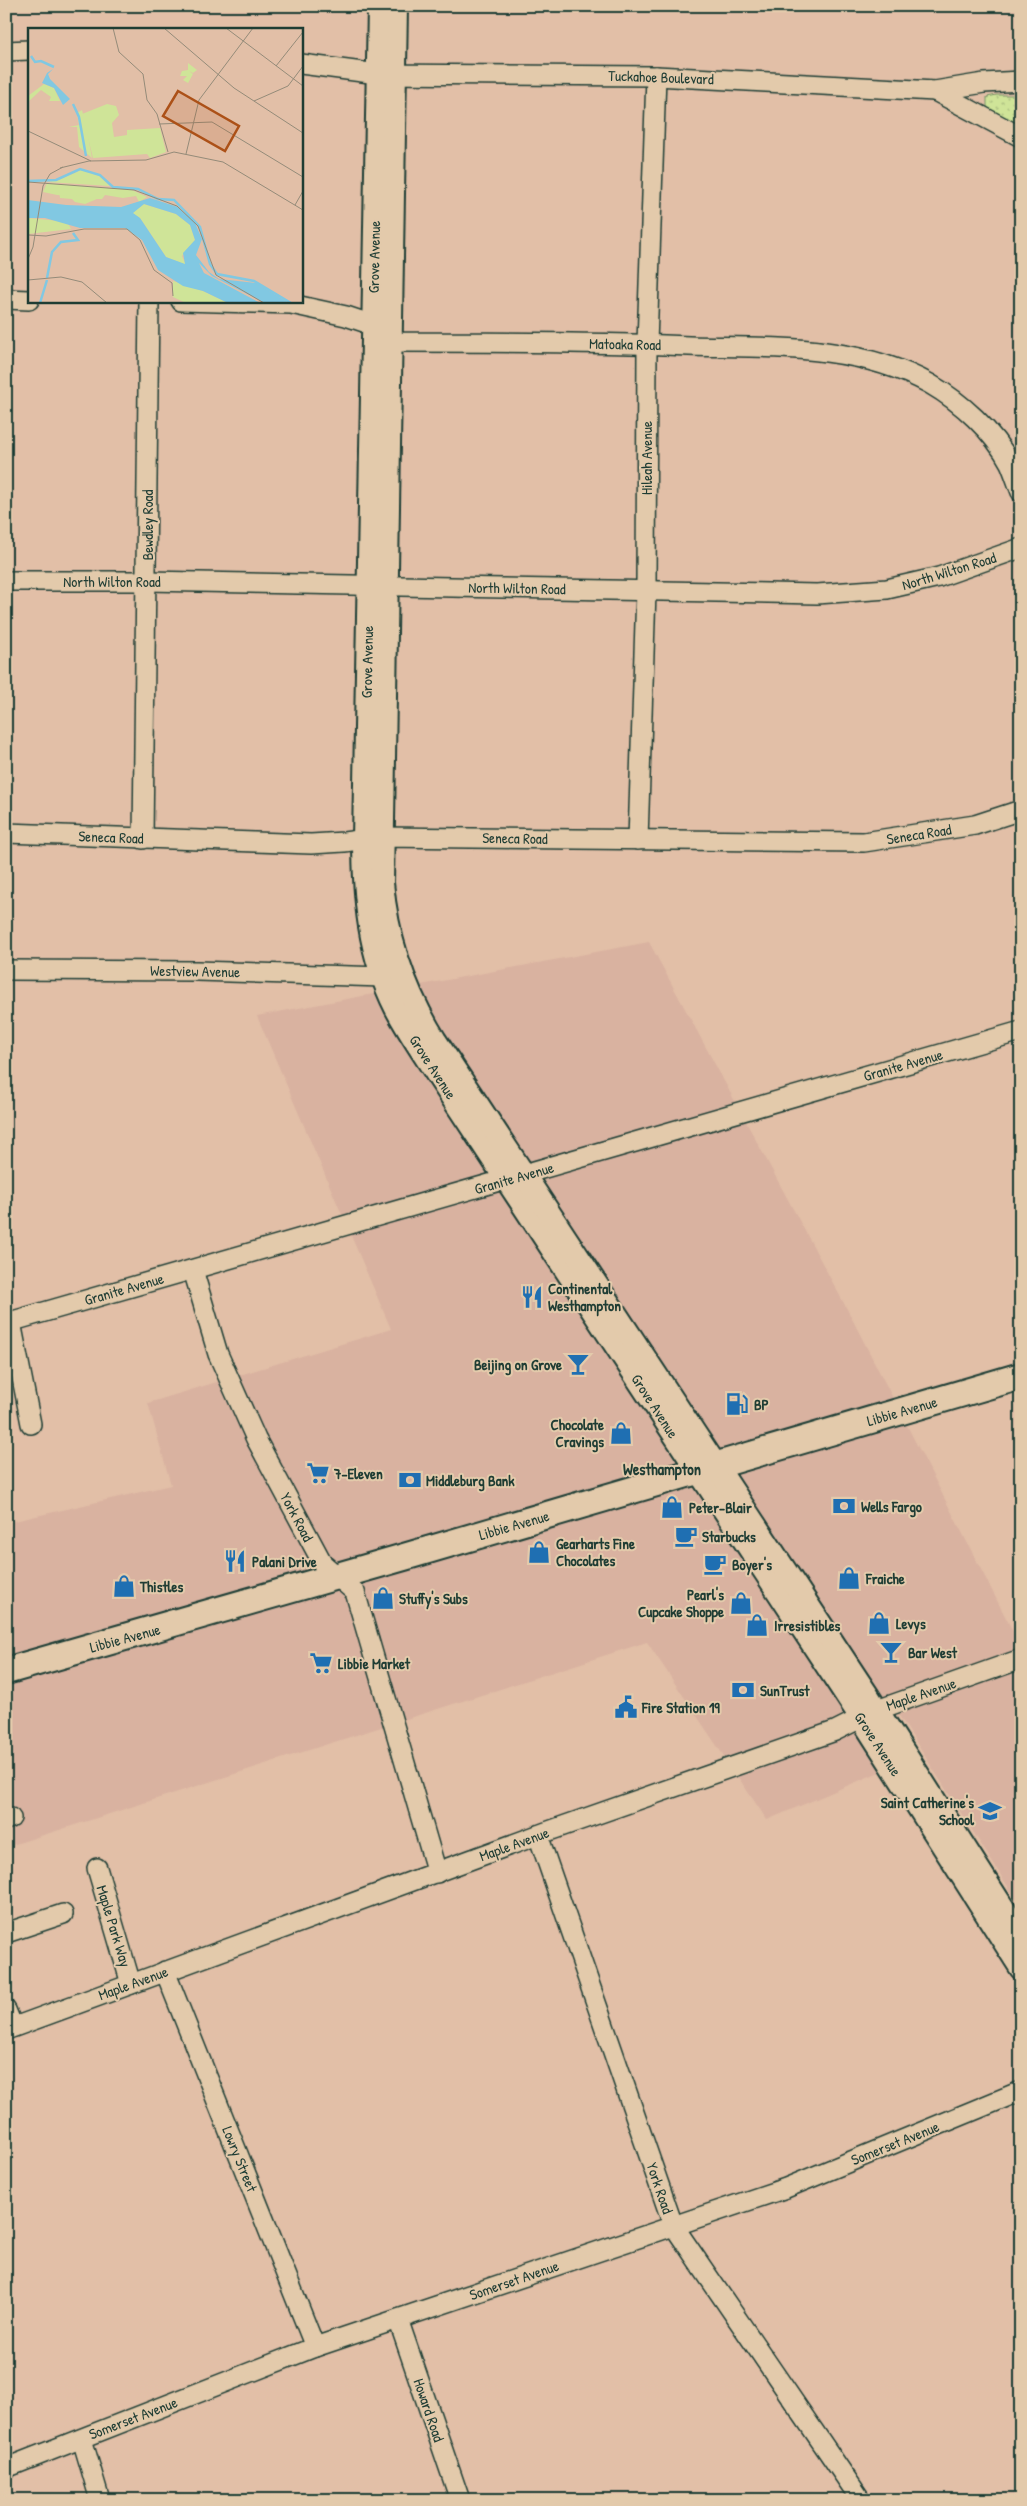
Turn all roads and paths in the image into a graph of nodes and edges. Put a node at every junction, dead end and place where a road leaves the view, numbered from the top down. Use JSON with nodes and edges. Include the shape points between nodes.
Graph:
{"nodes":[{"id":1,"x":379,"y":6,"type":"edge"},
{"id":2,"x":396,"y":6,"type":"edge"},
{"id":3,"x":28,"y":50,"type":"edge"},
{"id":4,"x":6,"y":51,"type":"edge"},
{"id":5,"x":302,"y":64,"type":"edge"},
{"id":6,"x":386,"y":74,"type":"junction"},
{"id":7,"x":656,"y":76,"type":"junction"},
{"id":8,"x":1021,"y":81,"type":"edge"},
{"id":9,"x":935,"y":90,"type":"junction"},
{"id":10,"x":1021,"y":136,"type":"edge"},
{"id":11,"x":6,"y":300,"type":"edge"},
{"id":12,"x":28,"y":300,"type":"edge"},
{"id":13,"x":149,"y":302,"type":"edge"},
{"id":14,"x":217,"y":302,"type":"edge"},
{"id":15,"x":373,"y":325,"type":"junction"},
{"id":16,"x":390,"y":342,"type":"junction"},
{"id":17,"x":647,"y":344,"type":"junction"},
{"id":18,"x":1021,"y":492,"type":"edge"},
{"id":19,"x":1021,"y":548,"type":"edge"},
{"id":20,"x":6,"y":581,"type":"edge"},
{"id":21,"x":147,"y":581,"type":"junction"},
{"id":22,"x":378,"y":586,"type":"junction"},
{"id":23,"x":646,"y":591,"type":"junction"},
{"id":24,"x":1021,"y":810,"type":"edge"},
{"id":25,"x":6,"y":833,"type":"edge"},
{"id":26,"x":373,"y":838,"type":"junction"},
{"id":27,"x":143,"y":839,"type":"junction"},
{"id":28,"x":638,"y":840,"type":"junction"},
{"id":29,"x":6,"y":970,"type":"edge"},
{"id":30,"x":383,"y":977,"type":"junction"},
{"id":31,"x":1021,"y":1031,"type":"edge"},
{"id":32,"x":515,"y":1177,"type":"junction"},
{"id":33,"x":193,"y":1270,"type":"junction"},
{"id":34,"x":9,"y":1322,"type":"edge"},
{"id":35,"x":1021,"y":1376,"type":"edge"},
{"id":36,"x":31,"y":1424,"type":"dead end"},
{"id":37,"x":707,"y":1467,"type":"junction"},
{"id":38,"x":337,"y":1577,"type":"junction"},
{"id":39,"x":1021,"y":1659,"type":"edge"},
{"id":40,"x":6,"y":1671,"type":"edge"},
{"id":41,"x":869,"y":1715,"type":"junction"},
{"id":42,"x":538,"y":1835,"type":"junction"},
{"id":43,"x":96,"y":1868,"type":"dead end"},
{"id":44,"x":437,"y":1873,"type":"junction"},
{"id":45,"x":62,"y":1914,"type":"dead end"},
{"id":46,"x":6,"y":1933,"type":"edge"},
{"id":47,"x":1021,"y":1936,"type":"edge"},
{"id":48,"x":1021,"y":1968,"type":"edge"},
{"id":49,"x":165,"y":1971,"type":"junction"},
{"id":50,"x":131,"y":1984,"type":"junction"},
{"id":51,"x":6,"y":2010,"type":"edge"},
{"id":52,"x":10,"y":2029,"type":"edge"},
{"id":53,"x":1021,"y":2091,"type":"edge"},
{"id":54,"x":673,"y":2225,"type":"junction"},
{"id":55,"x":398,"y":2320,"type":"junction"},
{"id":56,"x":315,"y":2347,"type":"junction"},
{"id":57,"x":82,"y":2439,"type":"junction"},
{"id":58,"x":6,"y":2468,"type":"edge"},
{"id":59,"x":100,"y":2500,"type":"edge"},
{"id":60,"x":460,"y":2500,"type":"edge"},
{"id":61,"x":861,"y":2500,"type":"edge"}],
"edges":[{"from":1,"to":6,"type":"street","name":"Grove Avenue"},
{"from":2,"to":6,"type":"street","name":"Grove Avenue"},
{"from":3,"to":4,"type":"street"},
{"from":5,"to":6,"type":"street","name":"Tuckahoe Boulevard"},
{"from":6,"to":7,"type":"street","name":"Tuckahoe Boulevard"},
{"from":6,"to":15,"type":"street","name":"Grove Avenue"},
{"from":6,"to":16,"type":"street","name":"Grove Avenue"},
{"from":7,"to":9,"type":"street","name":"Tuckahoe Boulevard"},
{"from":7,"to":17,"type":"street","name":"Hileah Avenue"},
{"from":8,"to":9,"type":"street","name":"Tuckahoe Boulevard"},
{"from":9,"to":10,"type":"street"},
{"from":11,"to":12,"type":"street"},
{"from":13,"to":21,"type":"street","name":"Bewdley Road"},
{"from":14,"to":15,"type":"street","via":[[291,304]]},
{"from":15,"to":16,"type":"street"},
{"from":15,"to":22,"type":"street","name":"Grove Avenue"},
{"from":16,"to":17,"type":"street","name":"Matoaka Road"},
{"from":16,"to":22,"type":"street","name":"Grove Avenue"},
{"from":17,"to":18,"type":"street","name":"Matoaka Road","via":[[850,354],[893,368],[930,384],[964,409],[992,438],[1010,463]]},
{"from":17,"to":23,"type":"street","name":"Hileah Avenue"},
{"from":19,"to":23,"type":"street","name":"North Wilton Road","via":[[940,577],[886,589],[817,594]]},
{"from":20,"to":21,"type":"street","name":"North Wilton Road"},
{"from":21,"to":22,"type":"street","name":"North Wilton Road"},
{"from":21,"to":27,"type":"street","name":"Bewdley Road"},
{"from":22,"to":23,"type":"street","name":"North Wilton Road"},
{"from":22,"to":26,"type":"street","name":"Grove Avenue"},
{"from":23,"to":28,"type":"street","name":"Hileah Avenue"},
{"from":24,"to":28,"type":"street","name":"Seneca Road","via":[[975,825],[864,842]]},
{"from":25,"to":27,"type":"street","name":"Seneca Road"},
{"from":26,"to":27,"type":"street","name":"Seneca Road","via":[[311,844]]},
{"from":26,"to":28,"type":"street","name":"Seneca Road"},
{"from":26,"to":30,"type":"street","name":"Grove Avenue","via":[[364,887]]},
{"from":26,"to":32,"type":"street","name":"Grove Avenue","via":[[384,912],[398,968],[435,1040]]},
{"from":29,"to":30,"type":"street","name":"Westview Avenue","via":[[197,971]]},
{"from":30,"to":32,"type":"street","name":"Grove Avenue","via":[[411,1033]]},
{"from":31,"to":32,"type":"street","name":"Granite Avenue"},
{"from":32,"to":33,"type":"street","name":"Granite Avenue"},
{"from":32,"to":37,"type":"street","name":"Grove Avenue"},
{"from":33,"to":34,"type":"street","name":"Granite Avenue"},
{"from":33,"to":38,"type":"street","name":"York Road","via":[[218,1354],[237,1401],[322,1563]]},
{"from":34,"to":36,"type":"street"},
{"from":35,"to":37,"type":"main road","name":"Libbie Avenue"},
{"from":37,"to":38,"type":"main road","name":"Libbie Avenue"},
{"from":37,"to":41,"type":"street","name":"Grove Avenue"},
{"from":38,"to":40,"type":"main road","name":"Libbie Avenue"},
{"from":38,"to":44,"type":"street","name":"York Road","via":[[355,1592]]},
{"from":39,"to":41,"type":"street","name":"Maple Avenue"},
{"from":41,"to":42,"type":"street","name":"Maple Avenue","via":[[835,1731]]},
{"from":41,"to":47,"type":"street","name":"Grove Avenue"},
{"from":41,"to":48,"type":"street","name":"Grove Avenue"},
{"from":42,"to":44,"type":"street","name":"Maple Avenue"},
{"from":42,"to":54,"type":"street","name":"York Road"},
{"from":43,"to":50,"type":"street","name":"Maple Park Way"},
{"from":44,"to":49,"type":"street","name":"Maple Avenue"},
{"from":45,"to":46,"type":"street"},
{"from":49,"to":50,"type":"street","name":"Maple Avenue"},
{"from":49,"to":56,"type":"street","name":"Lowry Street"},
{"from":50,"to":52,"type":"street","name":"Maple Avenue"},
{"from":51,"to":52,"type":"street"},
{"from":53,"to":54,"type":"street","name":"Somerset Avenue","via":[[786,2188]]},
{"from":54,"to":55,"type":"street","name":"Somerset Avenue"},
{"from":54,"to":61,"type":"street","name":"York Road"},
{"from":55,"to":56,"type":"street","name":"Somerset Avenue"},
{"from":55,"to":60,"type":"street","name":"Howard Road"},
{"from":56,"to":57,"type":"street","name":"Somerset Avenue"},
{"from":57,"to":58,"type":"street","name":"Somerset Avenue"},
{"from":57,"to":59,"type":"street"}]}
